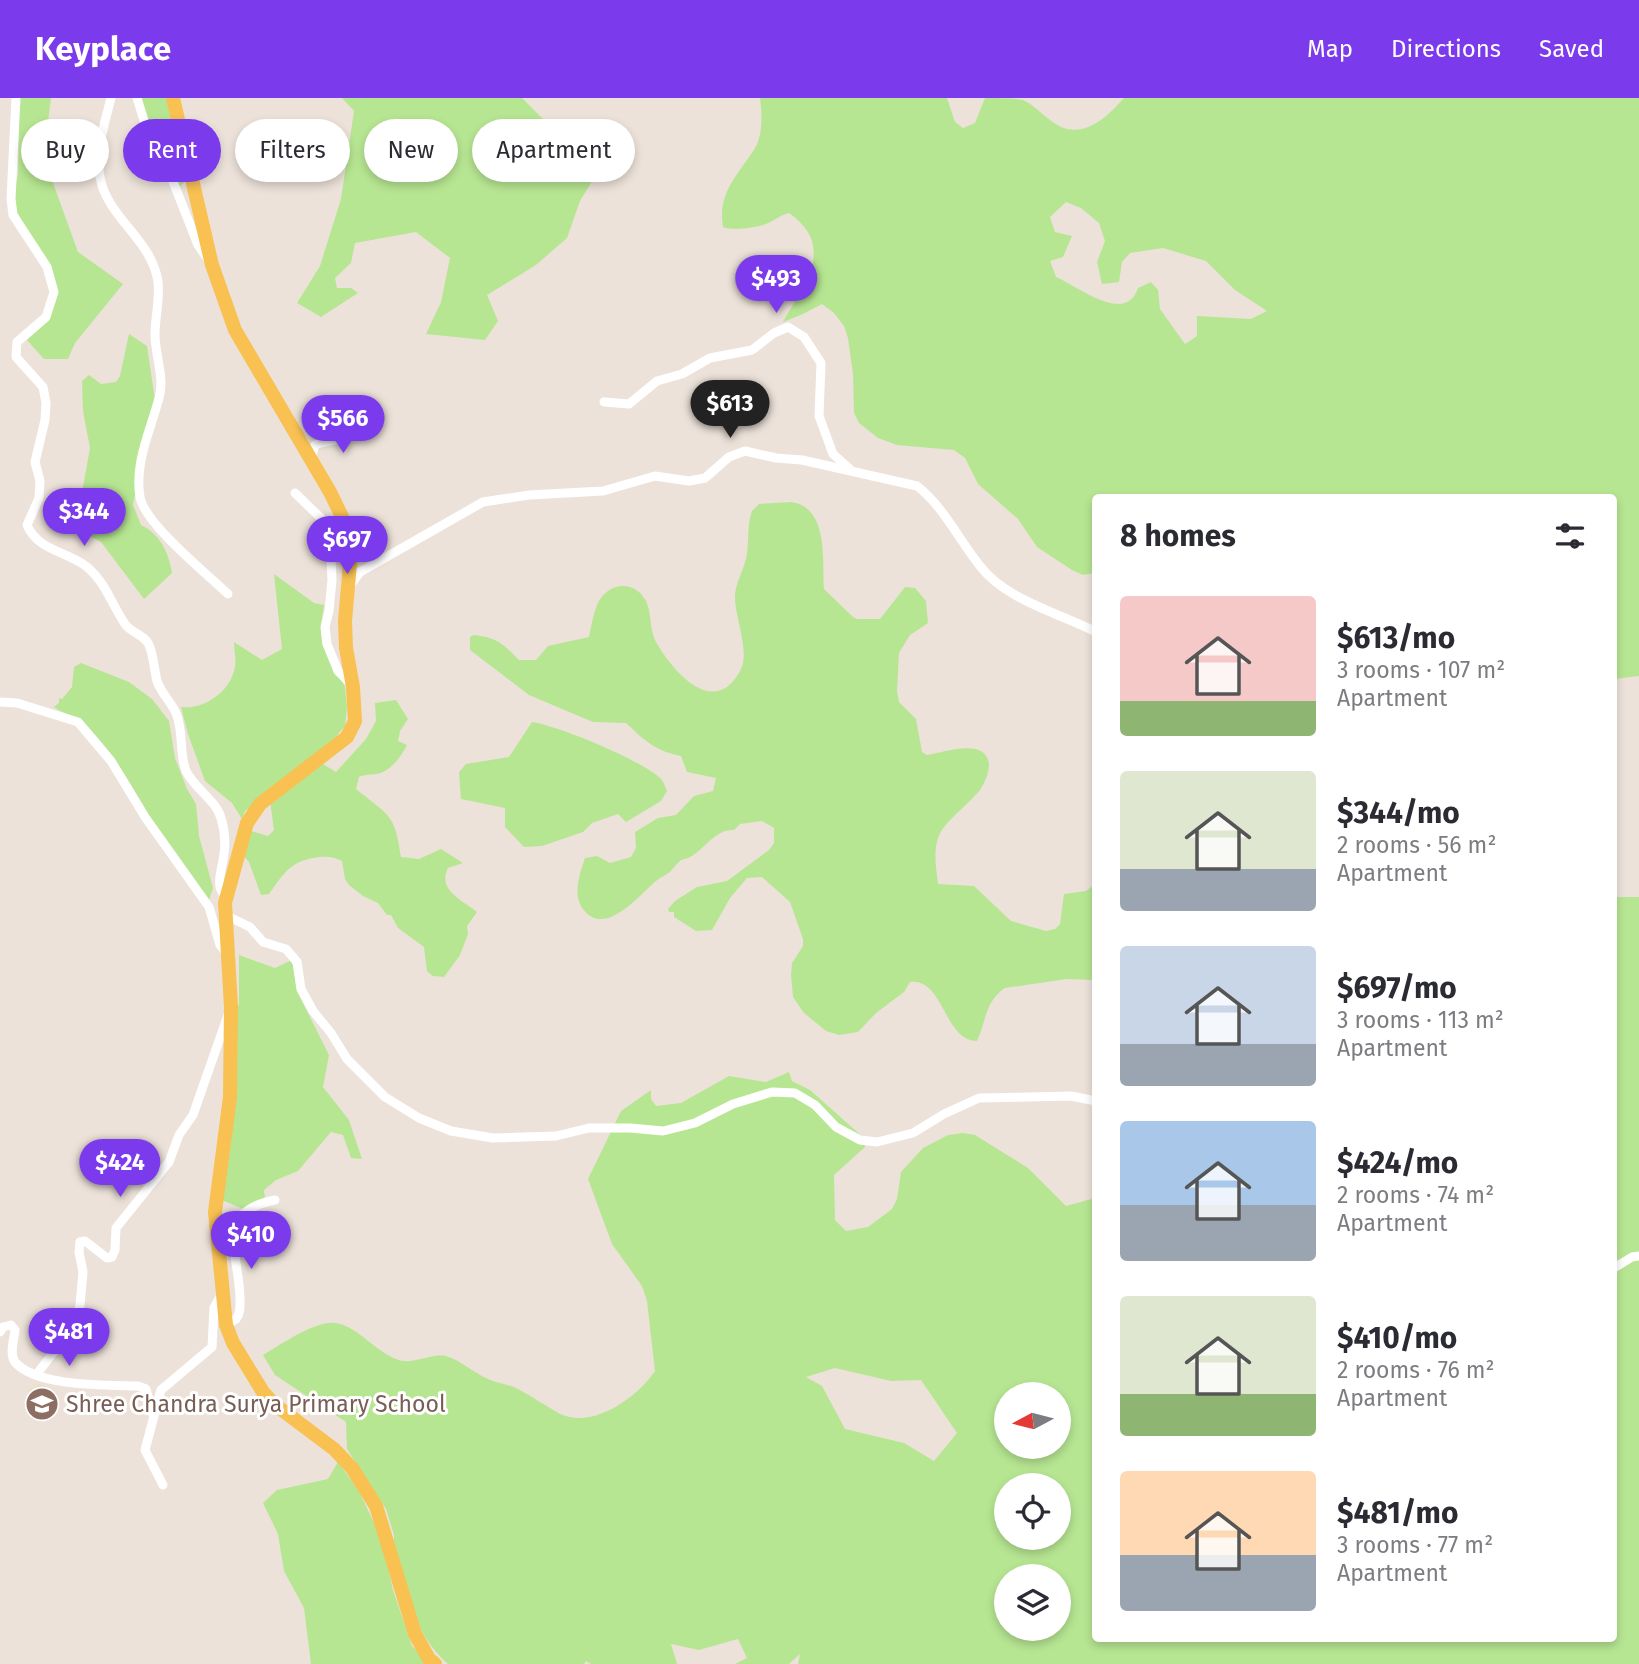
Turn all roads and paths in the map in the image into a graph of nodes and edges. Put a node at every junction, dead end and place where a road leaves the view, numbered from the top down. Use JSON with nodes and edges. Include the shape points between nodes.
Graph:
{"nodes":[{"id":1,"x":16,"y":98,"type":"edge"},
{"id":2,"x":111,"y":98,"type":"edge"},
{"id":3,"x":137,"y":98,"type":"edge"},
{"id":4,"x":173,"y":98,"type":"edge"},
{"id":5,"x":212,"y":265,"type":"junction"},
{"id":6,"x":604,"y":402,"type":"dead end"},
{"id":7,"x":358,"y":435,"type":"dead end"},
{"id":8,"x":311,"y":458,"type":"junction"},
{"id":9,"x":851,"y":470,"type":"junction"},
{"id":10,"x":295,"y":493,"type":"dead end"},
{"id":11,"x":347,"y":590,"type":"junction"},
{"id":12,"x":228,"y":594,"type":"dead end"},
{"id":13,"x":1092,"y":630,"type":"edge"},
{"id":14,"x":353,"y":687,"type":"junction"},
{"id":15,"x":0,"y":702,"type":"edge"},
{"id":16,"x":226,"y":895,"type":"junction"},
{"id":17,"x":225,"y":915,"type":"junction"},
{"id":18,"x":228,"y":955,"type":"junction"},
{"id":19,"x":231,"y":1007,"type":"junction"},
{"id":20,"x":1092,"y":1100,"type":"edge"},
{"id":21,"x":275,"y":1200,"type":"dead end"},
{"id":22,"x":1639,"y":1256,"type":"edge"},
{"id":23,"x":1617,"y":1266,"type":"edge"},
{"id":24,"x":223,"y":1290,"type":"junction"},
{"id":25,"x":226,"y":1325,"type":"junction"},
{"id":26,"x":0,"y":1332,"type":"edge"},
{"id":27,"x":36,"y":1374,"type":"junction"},
{"id":28,"x":154,"y":1417,"type":"junction"},
{"id":29,"x":163,"y":1485,"type":"dead end"},
{"id":30,"x":435,"y":1664,"type":"edge"}],
"edges":[{"from":1,"to":16,"type":"street","via":[[13,215],[47,267],[54,292],[46,317],[17,342],[16,357],[43,387],[46,403],[35,462],[39,498],[27,525],[43,546],[86,566],[102,582],[126,626],[147,640],[156,662],[156,678],[176,713],[187,771],[220,814],[224,847],[219,884]]},
{"from":2,"to":12,"type":"street","via":[[100,157],[102,186],[150,256],[159,286],[155,339],[160,396],[141,463],[140,496],[156,525]]},
{"from":3,"to":5,"type":"street","via":[[198,245]]},
{"from":4,"to":5,"type":"main road"},
{"from":5,"to":8,"type":"main road","via":[[235,330]]},
{"from":6,"to":9,"type":"street","via":[[629,404],[657,381],[709,358],[752,349],[788,327],[804,337],[821,363],[819,416],[833,454]]},
{"from":7,"to":8,"type":"street","via":[[315,445]]},
{"from":8,"to":11,"type":"main road","via":[[350,540]]},
{"from":9,"to":11,"type":"street","via":[[745,451],[729,457],[705,478],[689,481],[655,476],[603,491],[483,502],[360,572]]},
{"from":9,"to":13,"type":"street","via":[[917,486],[927,493],[981,567],[1002,585]]},
{"from":10,"to":14,"type":"street","via":[[326,523],[332,580],[327,644],[338,671]]},
{"from":11,"to":14,"type":"main road","via":[[345,648]]},
{"from":14,"to":16,"type":"main road","via":[[356,711],[352,730],[260,804],[247,823]]},
{"from":15,"to":18,"type":"street","via":[[78,722],[111,761],[209,907],[220,945]]},
{"from":16,"to":17,"type":"main road"},
{"from":17,"to":18,"type":"main road"},
{"from":17,"to":20,"type":"street","via":[[250,927],[263,942],[286,949],[297,962],[301,989],[313,1011],[347,1059],[385,1097],[451,1131],[493,1138],[556,1136],[589,1128],[663,1131],[772,1092],[795,1093],[815,1105],[836,1127],[860,1140],[877,1142],[913,1133],[978,1098],[1071,1096]]},
{"from":18,"to":19,"type":"main road"},
{"from":19,"to":24,"type":"main road","via":[[230,1097],[215,1212]]},
{"from":19,"to":27,"type":"street","via":[[193,1115],[179,1135],[169,1163],[116,1228],[112,1257],[80,1242],[83,1272],[74,1326]]},
{"from":21,"to":25,"type":"street","via":[[256,1203],[238,1217],[233,1253],[240,1310]]},
{"from":22,"to":23,"type":"street"},
{"from":24,"to":25,"type":"main road"},
{"from":24,"to":28,"type":"street","via":[[214,1308],[212,1348],[162,1390]]},
{"from":25,"to":30,"type":"main road","via":[[263,1392],[334,1449],[376,1506],[415,1634]]},
{"from":26,"to":27,"type":"street","via":[[11,1325],[16,1363]]},
{"from":27,"to":28,"type":"street","via":[[63,1382],[138,1385],[146,1390]]},
{"from":28,"to":29,"type":"street","via":[[145,1450]]}]}
